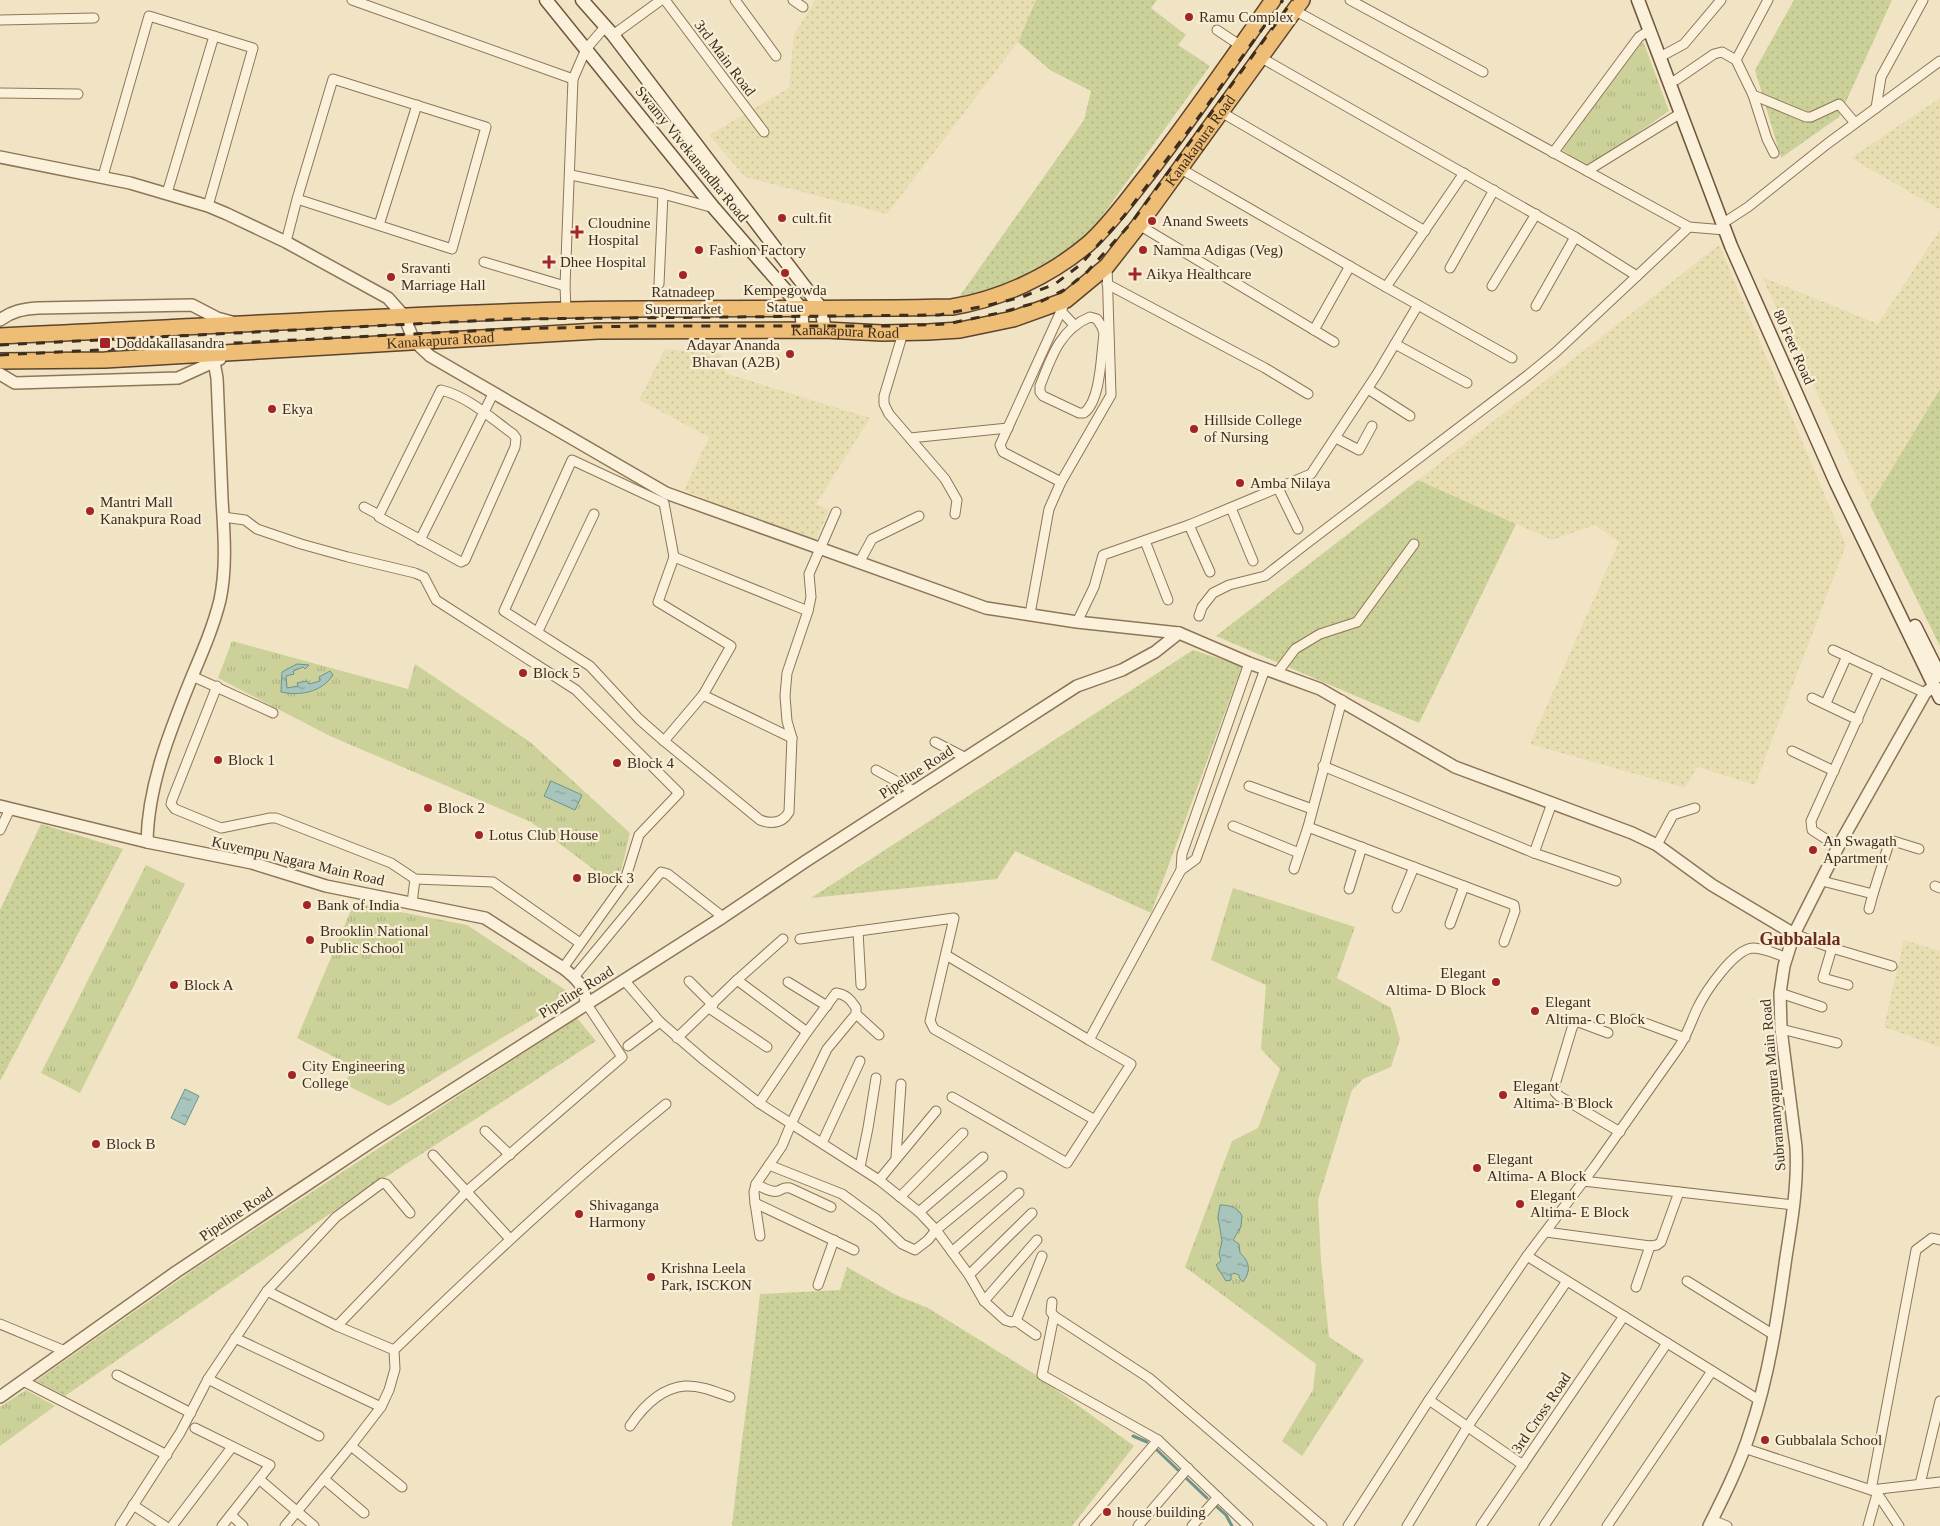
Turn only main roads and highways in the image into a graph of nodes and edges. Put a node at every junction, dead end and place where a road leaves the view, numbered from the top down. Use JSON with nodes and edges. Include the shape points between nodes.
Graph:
{"nodes":[{"id":1,"x":546,"y":0,"type":"edge"},
{"id":2,"x":582,"y":0,"type":"edge"},
{"id":3,"x":1273,"y":0,"type":"edge"},
{"id":4,"x":1638,"y":0,"type":"edge"},
{"id":5,"x":1646,"y":0,"type":"edge"},
{"id":6,"x":1298,"y":5,"type":"edge"},
{"id":7,"x":1663,"y":55,"type":"junction"},
{"id":8,"x":1725,"y":224,"type":"junction"},
{"id":9,"x":800,"y":308,"type":"junction"},
{"id":10,"x":821,"y":308,"type":"junction"},
{"id":11,"x":825,"y":330,"type":"junction"},
{"id":12,"x":803,"y":331,"type":"junction"},
{"id":13,"x":0,"y":336,"type":"edge"},
{"id":14,"x":0,"y":361,"type":"edge"},
{"id":15,"x":1933,"y":685,"type":"edge"},
{"id":16,"x":1940,"y":698,"type":"edge"}],
"edges":[{"from":1,"to":9,"type":"main road","name":"Swamy Vivekanandha Road","via":[[714,208]]},
{"from":2,"to":10,"type":"main road","name":"Swamy Vivekanandha Road"},
{"from":3,"to":10,"type":"highway","name":"Kanakapura Road","via":[[1178,134],[1123,204],[1089,243],[1067,260],[1031,282],[968,304]]},
{"from":4,"to":7,"type":"main road","name":"80 Feet Road"},
{"from":5,"to":7,"type":"main road","name":"80 Feet Road"},
{"from":6,"to":11,"type":"highway","name":"Kanakapura Road","via":[[1140,225],[1107,266],[1064,306],[960,330],[903,333]]},
{"from":7,"to":8,"type":"main road","name":"80 Feet Road","via":[[1681,113]]},
{"from":7,"to":8,"type":"main road","name":"80 Feet Road","via":[[1676,80]]},
{"from":8,"to":15,"type":"main road","name":"80 Feet Road","via":[[1836,483]]},
{"from":9,"to":10,"type":"highway","name":"Kanakapura Road"},
{"from":9,"to":12,"type":"main road"},
{"from":9,"to":13,"type":"highway","name":"Kanakapura Road","via":[[566,310]]},
{"from":10,"to":11,"type":"main road","name":"Swamy Vivekanandha Road"},
{"from":11,"to":12,"type":"highway","name":"Kanakapura Road"},
{"from":12,"to":14,"type":"highway","name":"Kanakapura Road","via":[[598,331],[105,360]]},
{"from":15,"to":16,"type":"main road","name":"80 Feet Road"}]}
